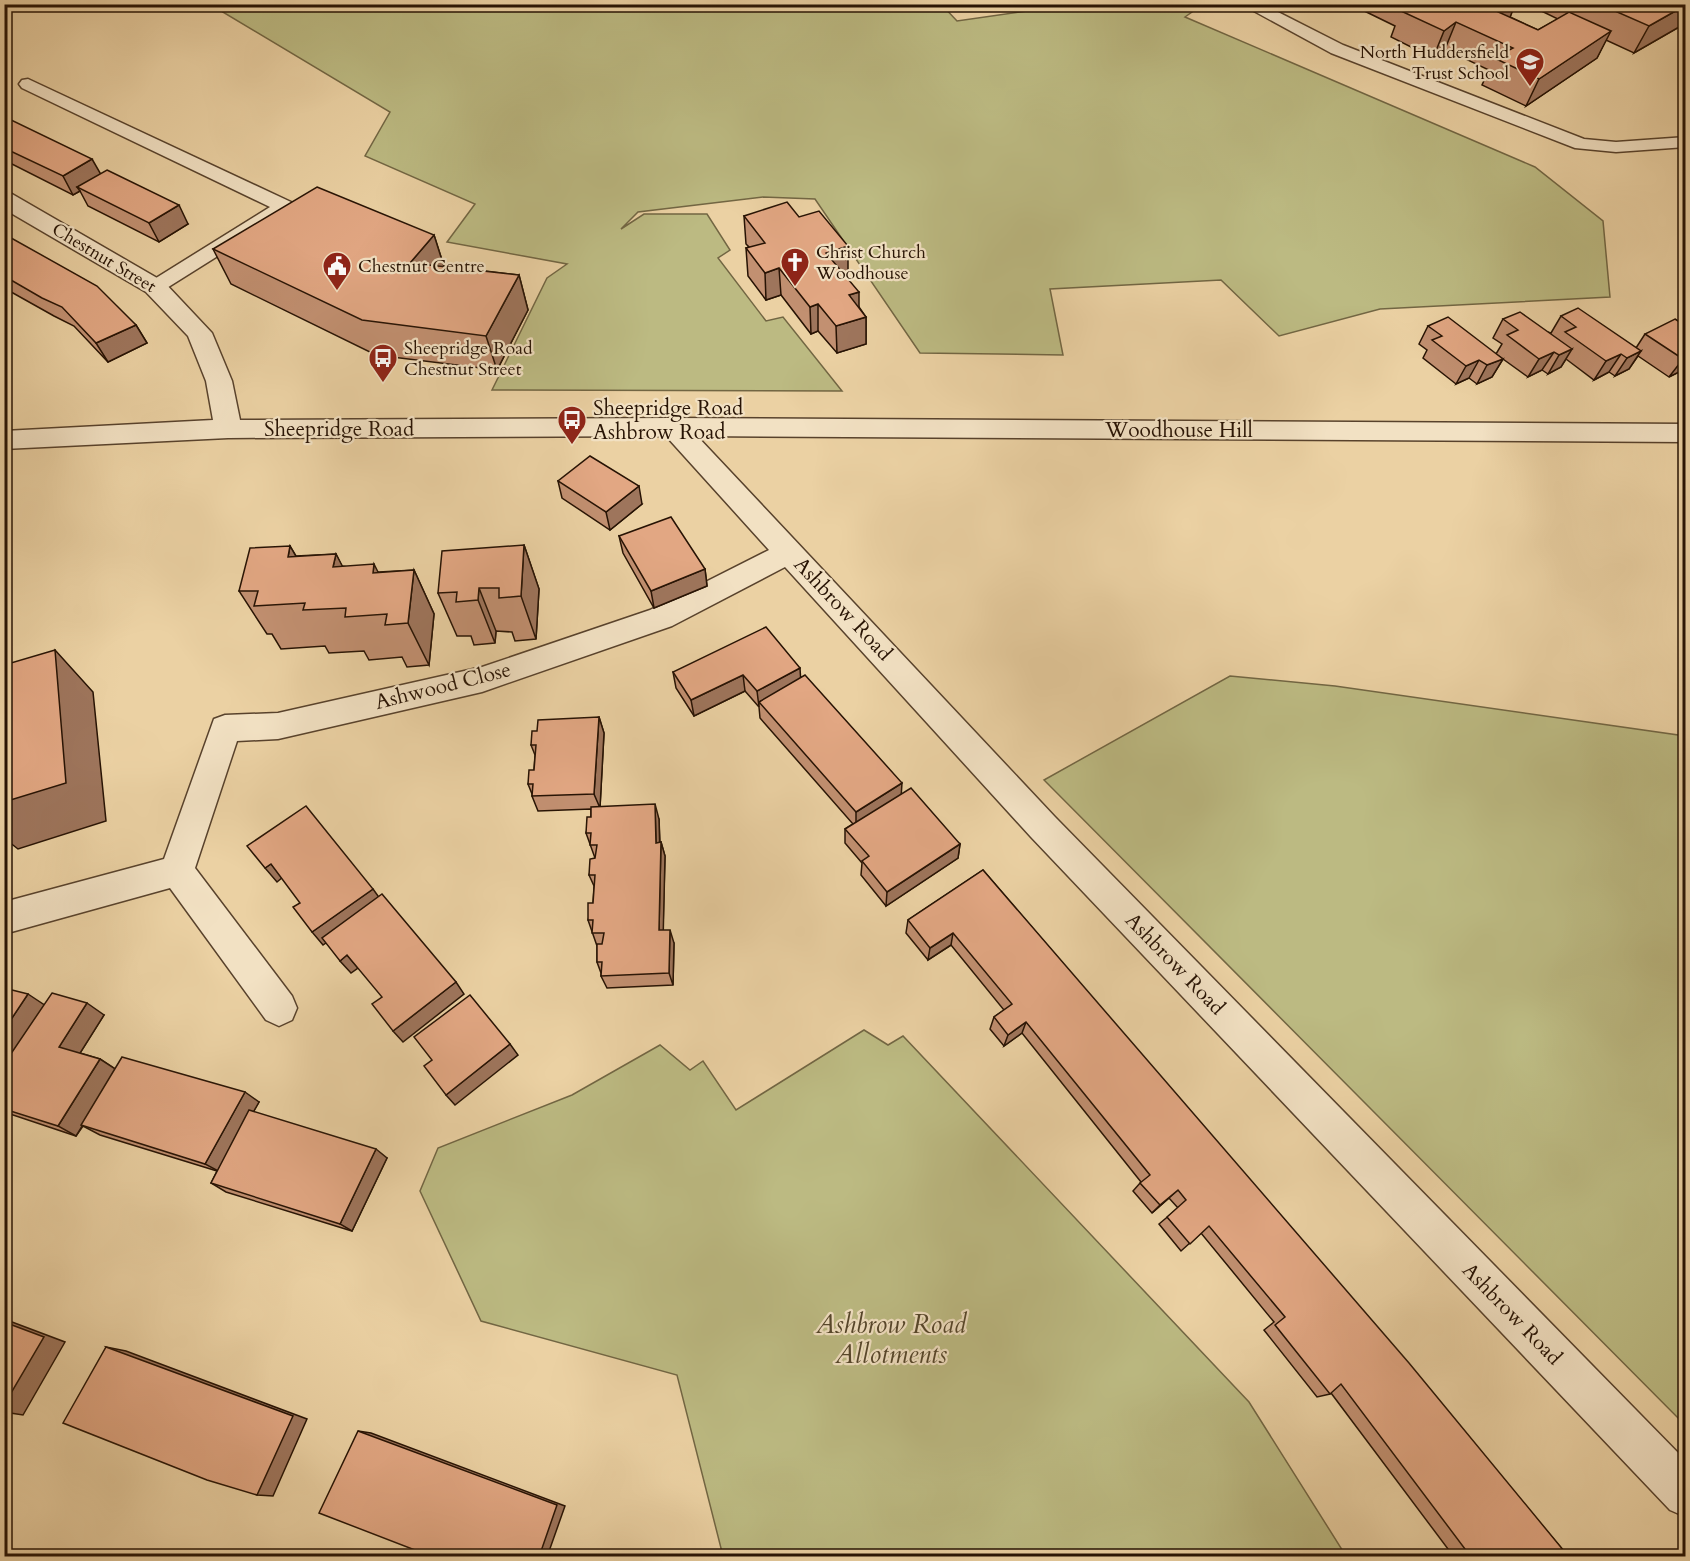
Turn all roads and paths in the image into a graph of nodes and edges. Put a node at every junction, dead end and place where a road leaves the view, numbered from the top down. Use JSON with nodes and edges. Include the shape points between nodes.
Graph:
{"nodes":[{"id":1,"x":1249,"y":4,"type":"edge"},
{"id":2,"x":28,"y":84,"type":"dead end"},
{"id":3,"x":1686,"y":142,"type":"edge"},
{"id":4,"x":4,"y":199,"type":"edge"},
{"id":5,"x":155,"y":287,"type":"junction"},
{"id":6,"x":673,"y":427,"type":"junction"},
{"id":7,"x":228,"y":429,"type":"junction"},
{"id":8,"x":1686,"y":433,"type":"edge"},
{"id":9,"x":4,"y":440,"type":"edge"},
{"id":10,"x":790,"y":552,"type":"junction"},
{"id":11,"x":177,"y":871,"type":"junction"},
{"id":12,"x":4,"y":918,"type":"edge"},
{"id":13,"x":279,"y":1008,"type":"dead end"},
{"id":14,"x":1686,"y":1494,"type":"edge"}],
"edges":[{"from":1,"to":3,"type":"lane","via":[[1337,50],[1581,144],[1616,147]]},
{"from":2,"to":5,"type":"lane","via":[[284,206]]},
{"from":4,"to":5,"type":"street","name":"Chestnut Street"},
{"from":5,"to":7,"type":"street","name":"Chestnut Street","via":[[199,333],[219,381]]},
{"from":6,"to":7,"type":"street","name":"Sheepridge Road"},
{"from":6,"to":8,"type":"street","name":"Woodhouse Hill"},
{"from":6,"to":10,"type":"street","name":"Ashbrow Road"},
{"from":7,"to":9,"type":"street","name":"Sheepridge Road"},
{"from":10,"to":11,"type":"street","name":"Ashwood Close","via":[[661,618],[482,679],[278,726],[225,728]]},
{"from":10,"to":14,"type":"street","name":"Ashbrow Road","via":[[1043,827]]},
{"from":11,"to":12,"type":"street"},
{"from":11,"to":13,"type":"street"}]}
